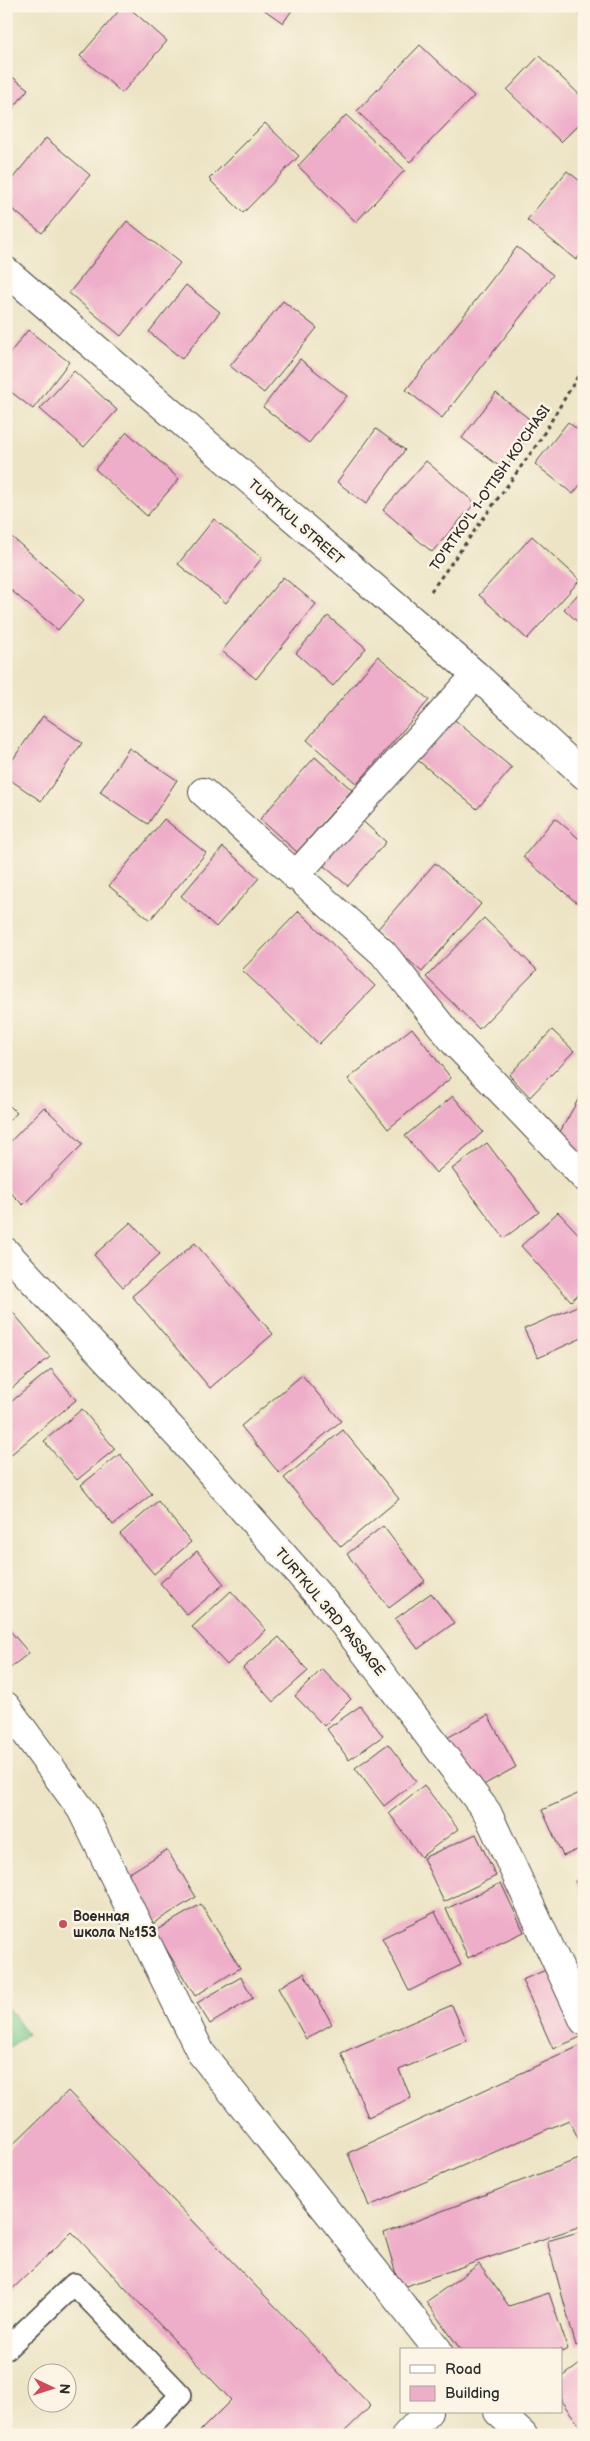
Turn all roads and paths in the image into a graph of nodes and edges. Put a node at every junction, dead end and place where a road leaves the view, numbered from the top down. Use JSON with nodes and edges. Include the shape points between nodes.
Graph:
{"nodes":[{"id":1,"x":10,"y":282,"type":"edge"},
{"id":2,"x":584,"y":366,"type":"edge"},
{"id":3,"x":410,"y":621,"type":"junction"},
{"id":4,"x":476,"y":676,"type":"junction"},
{"id":5,"x":584,"y":775,"type":"edge"},
{"id":6,"x":203,"y":792,"type":"dead end"},
{"id":7,"x":295,"y":876,"type":"junction"},
{"id":8,"x":584,"y":1177,"type":"edge"},
{"id":9,"x":6,"y":1252,"type":"edge"},
{"id":10,"x":6,"y":1706,"type":"edge"},
{"id":11,"x":584,"y":2021,"type":"edge"},
{"id":12,"x":436,"y":2348,"type":"edge"},
{"id":13,"x":6,"y":2349,"type":"edge"},
{"id":14,"x":426,"y":2414,"type":"edge"},
{"id":15,"x":500,"y":2414,"type":"edge"},
{"id":16,"x":142,"y":2435,"type":"edge"},
{"id":17,"x":406,"y":2435,"type":"edge"},
{"id":18,"x":523,"y":2435,"type":"edge"}],
"edges":[{"from":1,"to":3,"type":"street","name":"TURTKUL STREET"},
{"from":2,"to":3,"type":"path","name":"TO'RTKO'L 1-O'TISH KO'CHASI","via":[[538,443]]},
{"from":3,"to":4,"type":"street","name":"TURTKUL STREET"},
{"from":4,"to":5,"type":"street","name":"TURTKUL STREET"},
{"from":4,"to":7,"type":"street"},
{"from":6,"to":7,"type":"street"},
{"from":7,"to":8,"type":"street","via":[[383,953],[454,1042]]},
{"from":9,"to":11,"type":"street","name":"TURTKUL 3RD PASSAGE","via":[[183,1441],[341,1621],[487,1812]]},
{"from":10,"to":12,"type":"street","via":[[81,1810],[201,2053]]},
{"from":13,"to":16,"type":"lane","via":[[74,2284],[181,2395]]},
{"from":14,"to":17,"type":"street"},
{"from":15,"to":18,"type":"street"}]}
